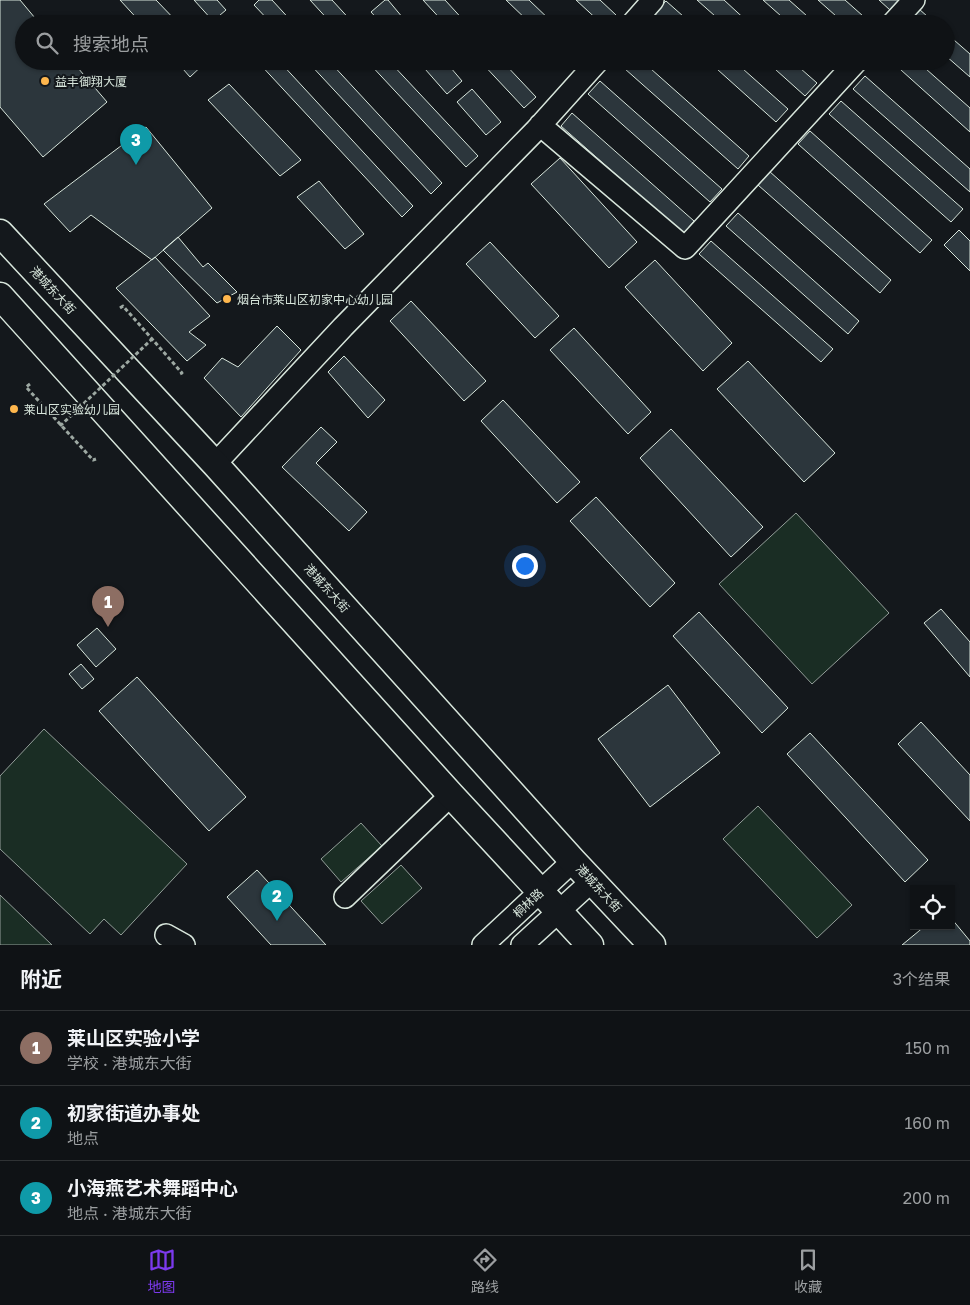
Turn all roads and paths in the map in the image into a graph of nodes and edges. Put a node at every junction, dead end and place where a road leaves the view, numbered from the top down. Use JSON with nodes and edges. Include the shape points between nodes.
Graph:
{"nodes":[{"id":1,"x":653,"y":0,"type":"edge"},
{"id":2,"x":914,"y":0,"type":"edge"},
{"id":3,"x":640,"y":15,"type":"edge"},
{"id":4,"x":900,"y":15,"type":"edge"},
{"id":5,"x":590,"y":70,"type":"edge"},
{"id":6,"x":849,"y":70,"type":"edge"},
{"id":7,"x":540,"y":125,"type":"junction"},
{"id":8,"x":0,"y":233,"type":"edge"},
{"id":9,"x":0,"y":296,"type":"edge"},
{"id":10,"x":120,"y":308,"type":"dead end"},
{"id":11,"x":152,"y":339,"type":"junction"},
{"id":12,"x":180,"y":374,"type":"dead end"},
{"id":13,"x":30,"y":384,"type":"dead end"},
{"id":14,"x":60,"y":426,"type":"junction"},
{"id":15,"x":96,"y":459,"type":"dead end"},
{"id":16,"x":215,"y":464,"type":"junction"},
{"id":17,"x":451,"y":795,"type":"junction"},
{"id":18,"x":573,"y":861,"type":"junction"},
{"id":19,"x":592,"y":881,"type":"junction"},
{"id":20,"x":540,"y":892,"type":"junction"},
{"id":21,"x":345,"y":897,"type":"dead end"},
{"id":22,"x":559,"y":912,"type":"junction"},
{"id":23,"x":166,"y":935,"type":"dead end"},
{"id":24,"x":184,"y":945,"type":"edge"},
{"id":25,"x":483,"y":945,"type":"edge"},
{"id":26,"x":522,"y":945,"type":"edge"},
{"id":27,"x":590,"y":945,"type":"edge"},
{"id":28,"x":652,"y":945,"type":"edge"}],
"edges":[{"from":1,"to":3,"type":"street"},
{"from":2,"to":4,"type":"street"},
{"from":5,"to":7,"type":"street"},
{"from":6,"to":7,"type":"street","via":[[685,248]]},
{"from":7,"to":16,"type":"street"},
{"from":8,"to":16,"type":"main road","name":"港城东大街"},
{"from":9,"to":17,"type":"main road"},
{"from":10,"to":11,"type":"path","via":[[122,306]]},
{"from":11,"to":12,"type":"path","via":[[182,372]]},
{"from":11,"to":14,"type":"path","bridge":true},
{"from":13,"to":14,"type":"path","via":[[26,387]]},
{"from":14,"to":15,"type":"path","via":[[93,460]]},
{"from":16,"to":18,"type":"main road","name":"港城东大街"},
{"from":17,"to":20,"type":"main road"},
{"from":17,"to":21,"type":"street"},
{"from":18,"to":19,"type":"main road","name":"港城东大街"},
{"from":18,"to":20,"type":"street","name":"桐林路"},
{"from":19,"to":22,"type":"street"},
{"from":19,"to":28,"type":"main road","name":"港城东大街"},
{"from":20,"to":22,"type":"main road"},
{"from":20,"to":25,"type":"street","name":"桐林路"},
{"from":22,"to":26,"type":"street"},
{"from":22,"to":27,"type":"main road"},
{"from":23,"to":24,"type":"street"}]}
